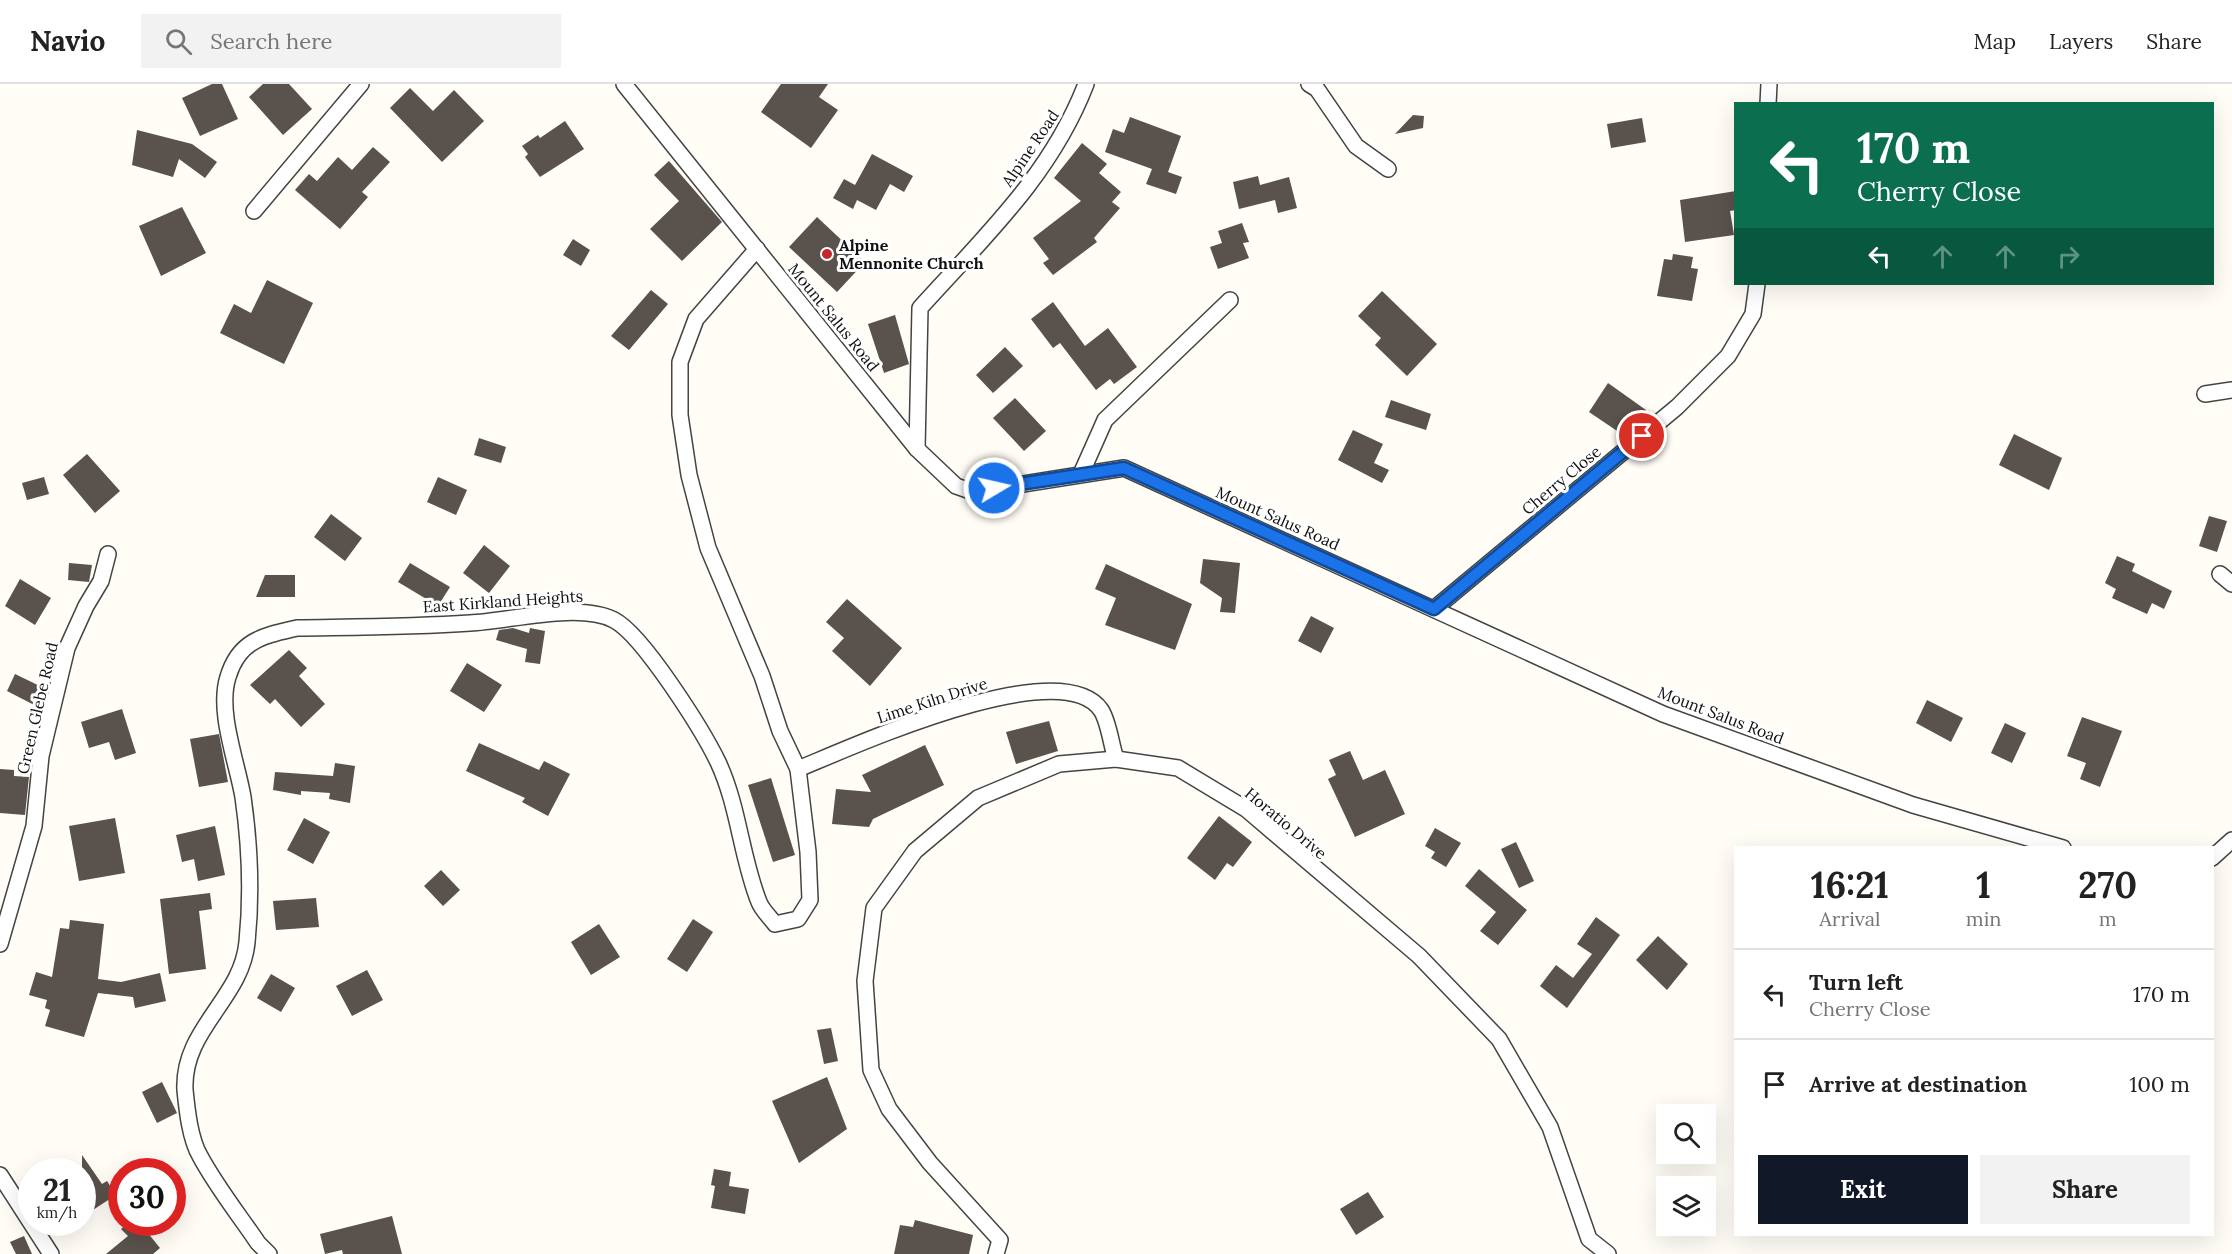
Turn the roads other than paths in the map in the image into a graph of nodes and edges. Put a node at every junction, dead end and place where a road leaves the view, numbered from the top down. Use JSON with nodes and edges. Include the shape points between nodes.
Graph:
{"nodes":[{"id":1,"x":361,"y":84,"type":"edge"},
{"id":2,"x":624,"y":84,"type":"edge"},
{"id":3,"x":1086,"y":84,"type":"edge"},
{"id":4,"x":1309,"y":84,"type":"edge"},
{"id":5,"x":1769,"y":84,"type":"edge"},
{"id":6,"x":1768,"y":102,"type":"edge"},
{"id":7,"x":1388,"y":169,"type":"dead end"},
{"id":8,"x":254,"y":211,"type":"dead end"},
{"id":9,"x":757,"y":249,"type":"junction"},
{"id":10,"x":1757,"y":285,"type":"edge"},
{"id":11,"x":1230,"y":300,"type":"dead end"},
{"id":12,"x":2232,"y":390,"type":"edge"},
{"id":13,"x":2205,"y":394,"type":"dead end"},
{"id":14,"x":917,"y":449,"type":"junction"},
{"id":15,"x":1080,"y":474,"type":"junction"},
{"id":16,"x":108,"y":554,"type":"dead end"},
{"id":17,"x":1434,"y":609,"type":"junction"},
{"id":18,"x":1116,"y":759,"type":"junction"},
{"id":19,"x":798,"y":769,"type":"junction"},
{"id":20,"x":2232,"y":840,"type":"edge"},
{"id":21,"x":2056,"y":846,"type":"edge"},
{"id":22,"x":2214,"y":856,"type":"edge"},
{"id":23,"x":0,"y":944,"type":"edge"},
{"id":24,"x":0,"y":1175,"type":"edge"},
{"id":25,"x":51,"y":1254,"type":"edge"},
{"id":26,"x":269,"y":1254,"type":"edge"},
{"id":27,"x":996,"y":1254,"type":"edge"},
{"id":28,"x":1608,"y":1254,"type":"edge"}],
"edges":[{"from":1,"to":8,"type":"street"},
{"from":2,"to":9,"type":"street","name":"Mount Salus Road"},
{"from":3,"to":14,"type":"street","name":"Alpine Road","via":[[1071,120],[1033,183],[920,308]]},
{"from":4,"to":7,"type":"street","via":[[1317,88],[1356,147]]},
{"from":5,"to":6,"type":"street"},
{"from":9,"to":14,"type":"street","name":"Mount Salus Road"},
{"from":9,"to":19,"type":"street","name":"East Kirkland Heights","via":[[696,319],[680,362],[680,415],[689,475],[708,548]]},
{"from":10,"to":17,"type":"street","name":"Cherry Close","via":[[1753,314],[1728,356],[1677,407]]},
{"from":11,"to":15,"type":"street","via":[[1105,420]]},
{"from":12,"to":13,"type":"street"},
{"from":14,"to":15,"type":"street","name":"Mount Salus Road","via":[[956,486],[973,492]]},
{"from":15,"to":17,"type":"street","name":"Mount Salus Road","via":[[1124,468]]},
{"from":16,"to":23,"type":"street","name":"Green Glebe Road","via":[[101,581],[67,648],[41,756],[34,826]]},
{"from":17,"to":21,"type":"street","name":"Mount Salus Road","via":[[1664,714],[1913,805]]},
{"from":18,"to":19,"type":"street","name":"Lime Kiln Drive","via":[[1101,710],[1082,697],[1006,694],[930,716]]},
{"from":18,"to":27,"type":"street","name":"Horatio Drive","via":[[1059,764],[978,798],[915,851],[874,908],[865,981],[871,1070],[889,1109],[930,1163],[1000,1240]]},
{"from":18,"to":28,"type":"street","name":"Horatio Drive","via":[[1178,768],[1246,809],[1419,956],[1498,1039],[1550,1127],[1589,1239]]},
{"from":19,"to":26,"type":"street","name":"East Kirkland Heights","via":[[810,900],[798,919],[775,924],[760,904],[718,762],[675,692],[628,629],[614,620],[598,614],[575,613],[471,623],[297,628],[246,644],[233,662],[224,700],[243,798],[252,880],[247,946],[231,990],[203,1027],[189,1054],[185,1088],[199,1154]]},
{"from":20,"to":22,"type":"street"},
{"from":24,"to":25,"type":"street"}]}
